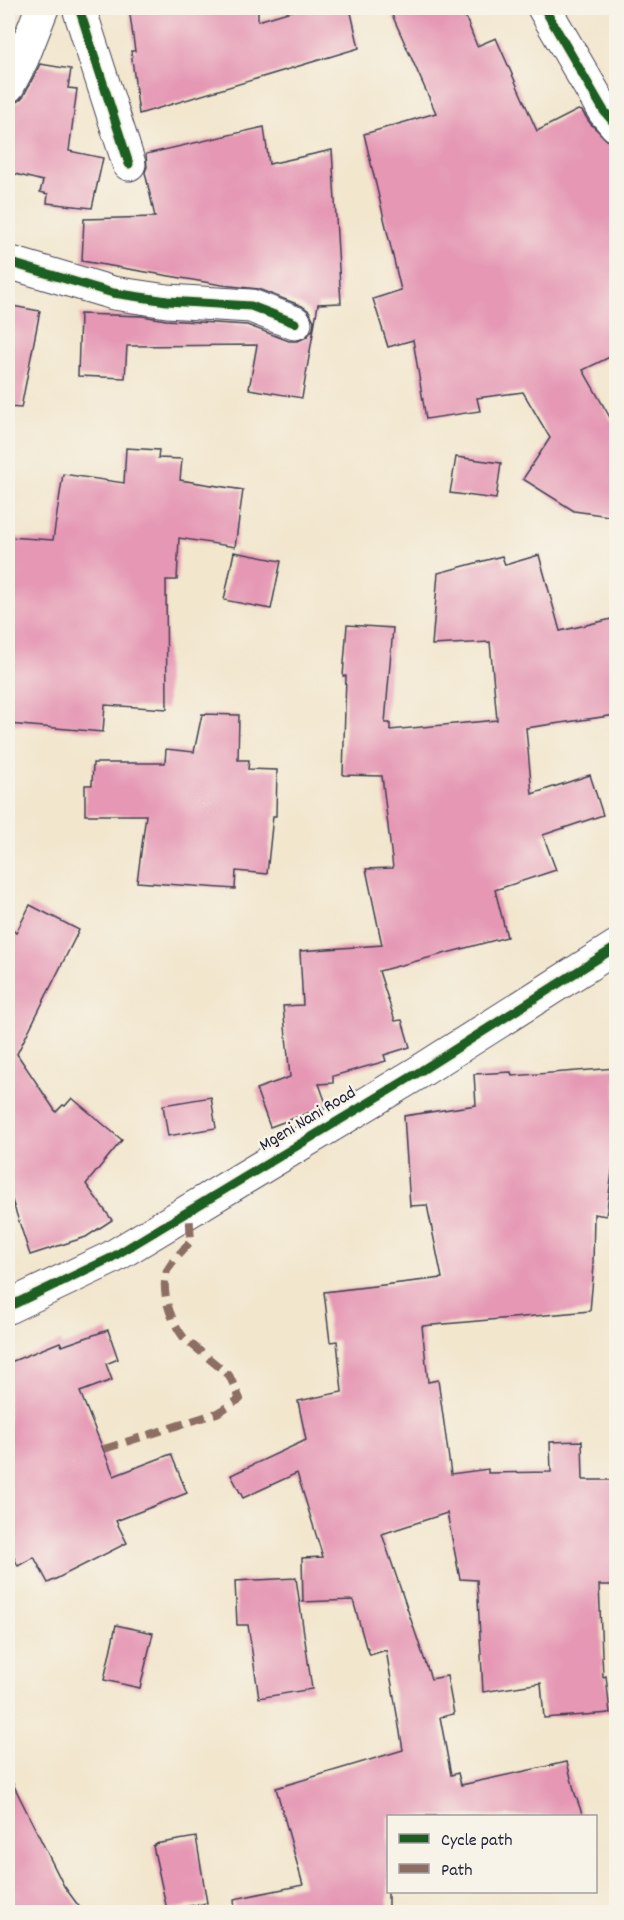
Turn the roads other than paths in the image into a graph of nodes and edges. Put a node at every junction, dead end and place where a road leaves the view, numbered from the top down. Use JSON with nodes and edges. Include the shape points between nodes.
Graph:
{"nodes":[{"id":1,"x":42,"y":8,"type":"edge"},
{"id":2,"x":79,"y":8,"type":"edge"},
{"id":3,"x":544,"y":8,"type":"edge"},
{"id":4,"x":8,"y":86,"type":"edge"},
{"id":5,"x":616,"y":125,"type":"edge"},
{"id":6,"x":129,"y":164,"type":"dead end"},
{"id":7,"x":8,"y":262,"type":"edge"},
{"id":8,"x":295,"y":322,"type":"dead end"},
{"id":9,"x":616,"y":947,"type":"edge"},
{"id":10,"x":8,"y":1307,"type":"edge"}],
"edges":[{"from":1,"to":4,"type":"street"},
{"from":2,"to":6,"type":"street"},
{"from":3,"to":5,"type":"street"},
{"from":7,"to":8,"type":"street","via":[[113,293],[251,306]]},
{"from":9,"to":10,"type":"street","name":"Mgeni Nani Road","via":[[416,1074],[111,1258]]}]}
